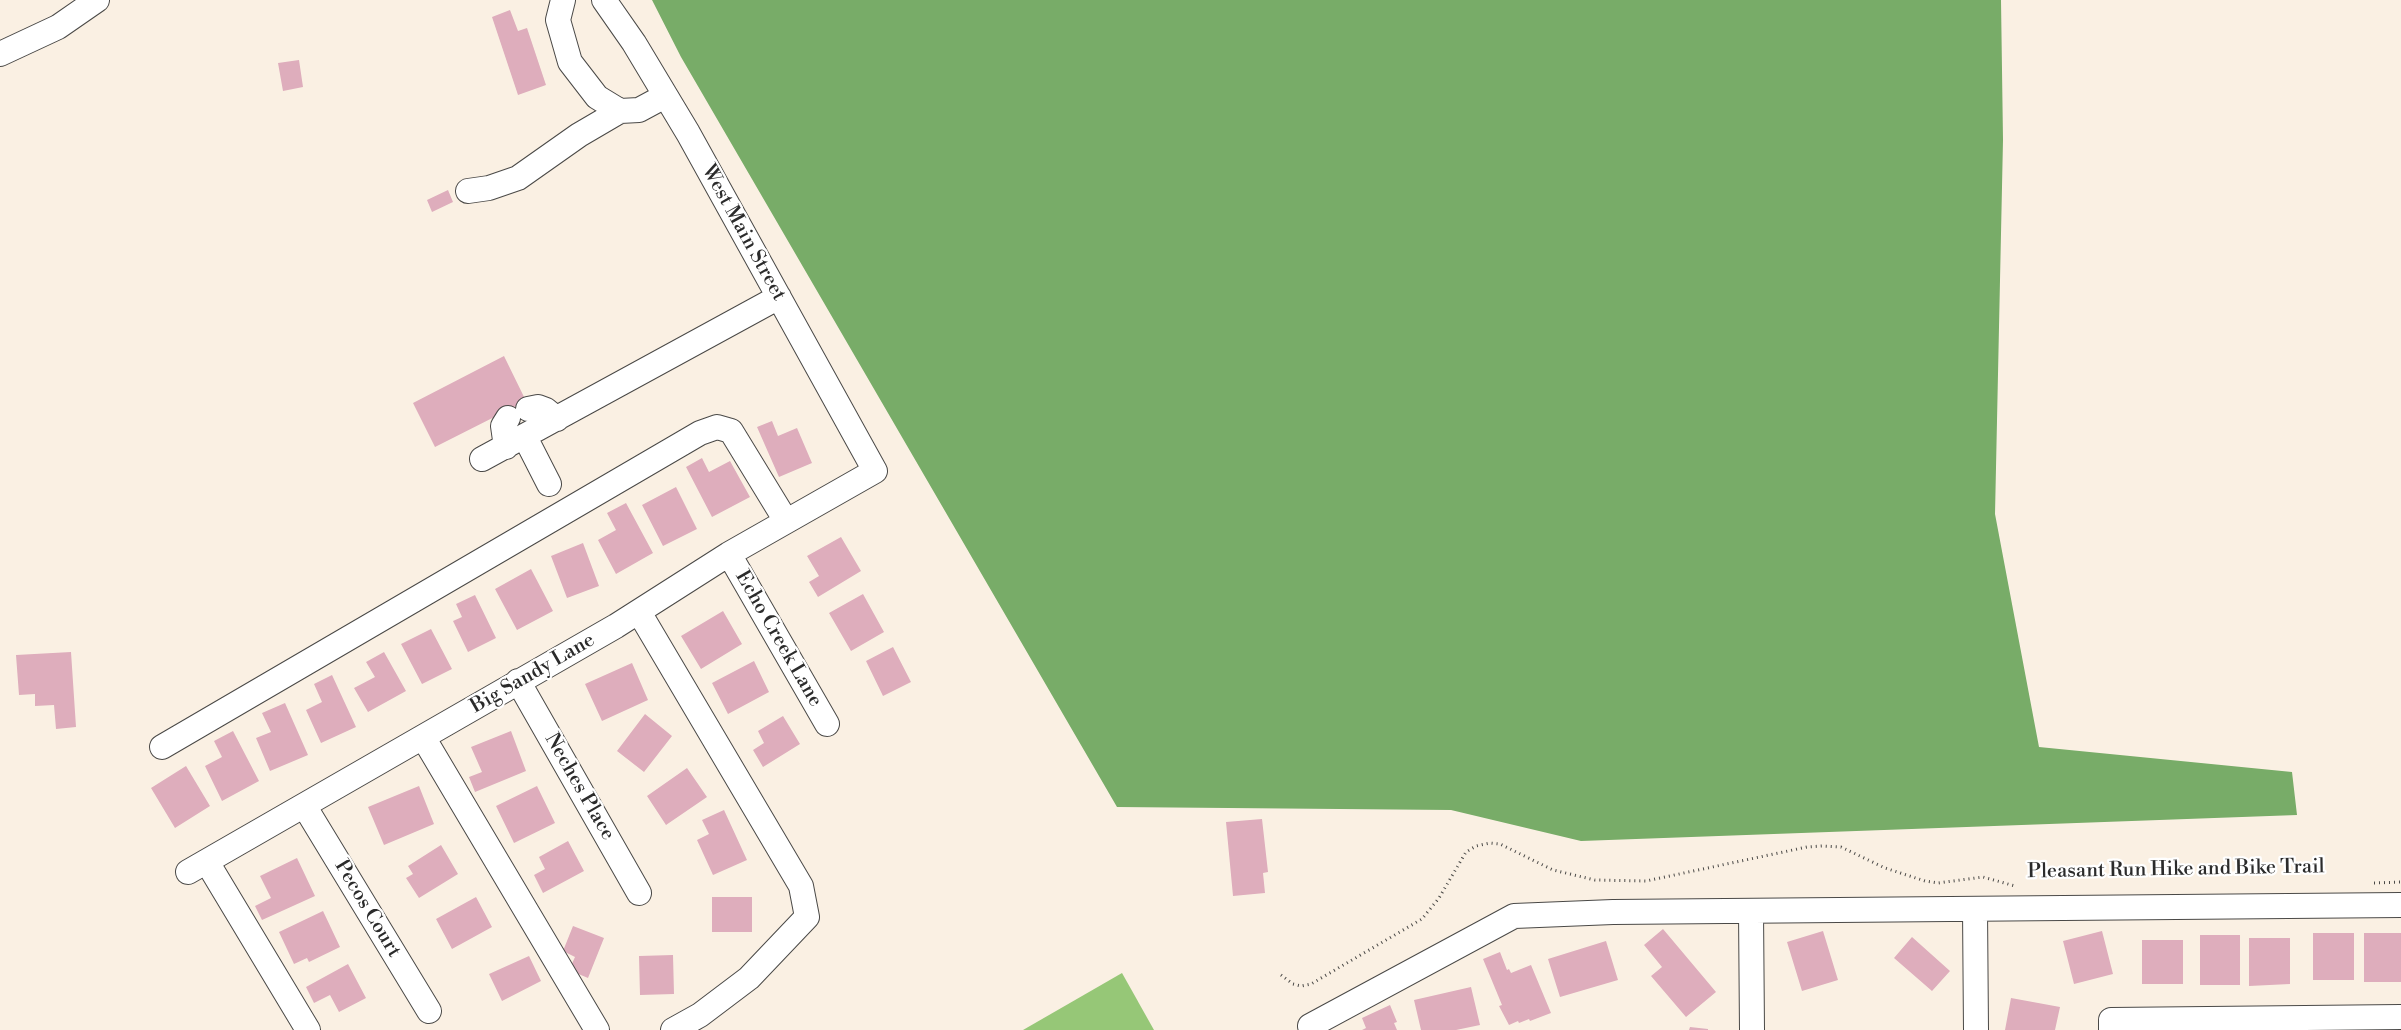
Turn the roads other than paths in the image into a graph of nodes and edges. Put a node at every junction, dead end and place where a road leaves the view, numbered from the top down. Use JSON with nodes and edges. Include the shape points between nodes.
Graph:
{"nodes":[{"id":1,"x":97,"y":0,"type":"edge"},
{"id":2,"x":563,"y":0,"type":"edge"},
{"id":3,"x":604,"y":0,"type":"edge"},
{"id":4,"x":0,"y":54,"type":"edge"},
{"id":5,"x":665,"y":96,"type":"junction"},
{"id":6,"x":620,"y":112,"type":"junction"},
{"id":7,"x":468,"y":190,"type":"dead end"},
{"id":8,"x":779,"y":297,"type":"junction"},
{"id":9,"x":557,"y":419,"type":"junction"},
{"id":10,"x":515,"y":442,"type":"junction"},
{"id":11,"x":482,"y":459,"type":"dead end"},
{"id":12,"x":875,"y":471,"type":"joint"},
{"id":13,"x":549,"y":484,"type":"dead end"},
{"id":14,"x":786,"y":522,"type":"junction"},
{"id":15,"x":729,"y":554,"type":"junction"},
{"id":16,"x":639,"y":612,"type":"junction"},
{"id":17,"x":518,"y":681,"type":"junction"},
{"id":18,"x":827,"y":724,"type":"dead end"},
{"id":19,"x":423,"y":737,"type":"junction"},
{"id":20,"x":162,"y":747,"type":"dead end"},
{"id":21,"x":305,"y":806,"type":"junction"},
{"id":22,"x":639,"y":893,"type":"dead end"},
{"id":23,"x":2401,"y":905,"type":"edge"},
{"id":24,"x":1974,"y":909,"type":"junction"},
{"id":25,"x":1751,"y":911,"type":"junction"},
{"id":26,"x":429,"y":1011,"type":"dead end"},
{"id":27,"x":2401,"y":1017,"type":"edge"},
{"id":28,"x":2111,"y":1025,"type":"edge"},
{"id":29,"x":308,"y":1030,"type":"edge"},
{"id":30,"x":597,"y":1030,"type":"edge"},
{"id":31,"x":673,"y":1030,"type":"edge"},
{"id":32,"x":1313,"y":1030,"type":"edge"},
{"id":33,"x":1752,"y":1030,"type":"edge"},
{"id":34,"x":1976,"y":1030,"type":"edge"}],
"edges":[{"from":1,"to":4,"type":"street","via":[[58,27]]},
{"from":2,"to":6,"type":"street","via":[[558,20],[570,62],[597,97]]},
{"from":3,"to":5,"type":"street","name":"West Main Street"},
{"from":5,"to":6,"type":"street","via":[[639,110]]},
{"from":5,"to":8,"type":"street","name":"West Main Street"},
{"from":6,"to":7,"type":"street","via":[[579,135],[518,178],[489,188]]},
{"from":8,"to":9,"type":"street"},
{"from":8,"to":12,"type":"street","name":"West Main Street"},
{"from":9,"to":10,"type":"street"},
{"from":9,"to":10,"type":"street","via":[[538,407],[518,413],[503,426]]},
{"from":10,"to":11,"type":"street"},
{"from":10,"to":13,"type":"street"},
{"from":12,"to":14,"type":"street","name":"Big Sandy Lane"},
{"from":14,"to":15,"type":"street","name":"Big Sandy Lane"},
{"from":14,"to":20,"type":"street","via":[[731,431],[718,427],[700,433]]},
{"from":15,"to":16,"type":"street","name":"Big Sandy Lane"},
{"from":15,"to":18,"type":"street","name":"Echo Creek Lane"},
{"from":16,"to":17,"type":"street","name":"Big Sandy Lane"},
{"from":16,"to":31,"type":"street","via":[[800,886],[807,917],[749,978],[700,1015]]},
{"from":17,"to":19,"type":"street","name":"Big Sandy Lane"},
{"from":17,"to":22,"type":"street","name":"Neches Place"},
{"from":19,"to":21,"type":"street","name":"Big Sandy Lane"},
{"from":19,"to":30,"type":"street"},
{"from":21,"to":26,"type":"street","name":"Pecos Court"},
{"from":21,"to":29,"type":"street","name":"Big Sandy Lane","via":[[198,867]]},
{"from":23,"to":24,"type":"street"},
{"from":24,"to":25,"type":"street"},
{"from":24,"to":34,"type":"street"},
{"from":25,"to":32,"type":"street","via":[[1514,916],[1310,1026]]},
{"from":25,"to":33,"type":"street"},
{"from":27,"to":28,"type":"street"}]}
